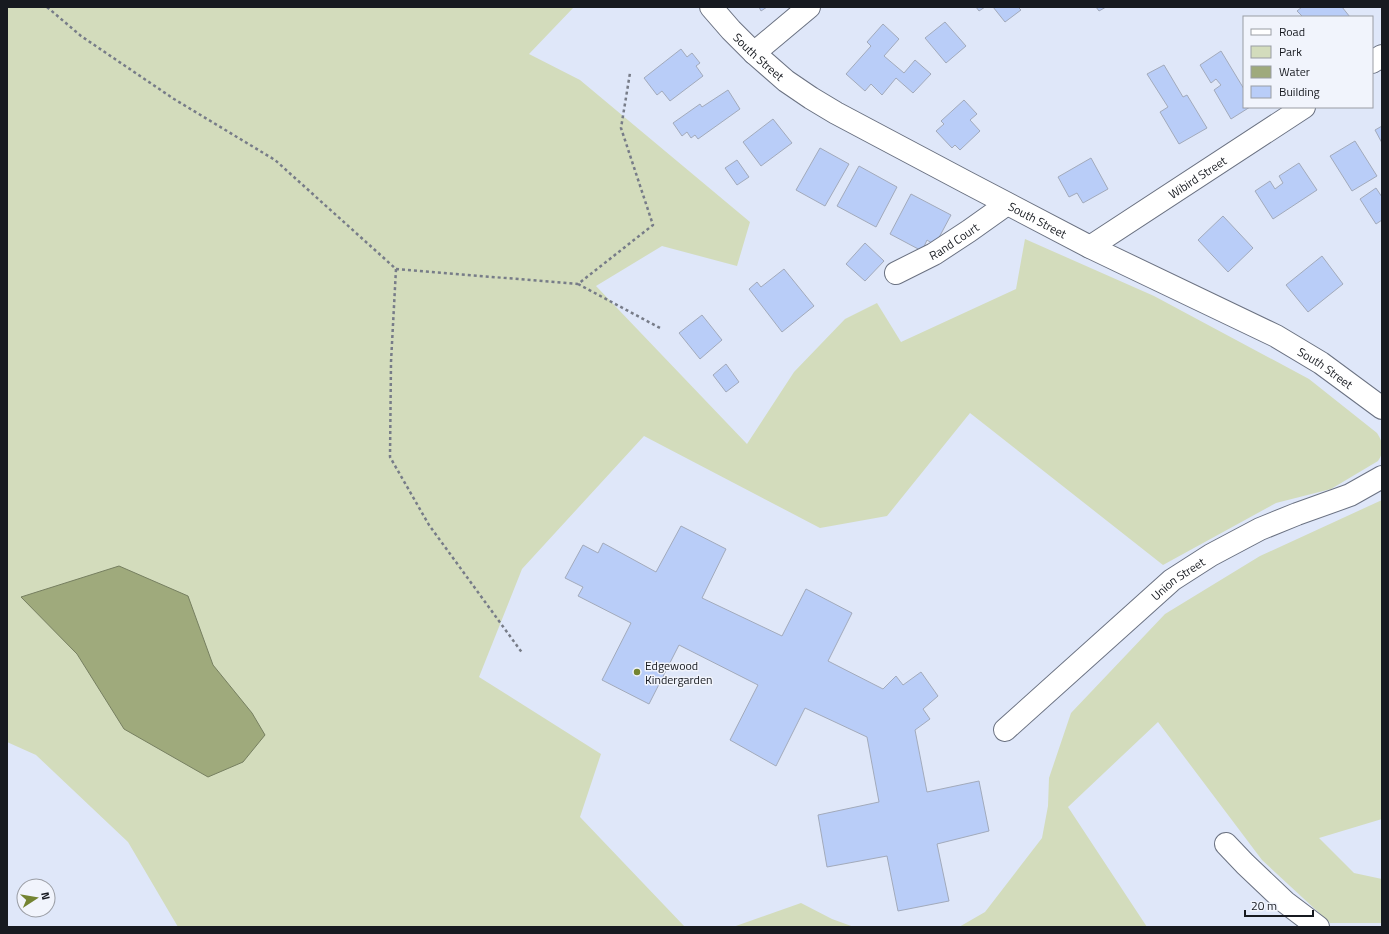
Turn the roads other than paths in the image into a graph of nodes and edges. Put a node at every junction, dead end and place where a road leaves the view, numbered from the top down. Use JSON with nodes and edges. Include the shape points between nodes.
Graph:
{"nodes":[{"id":1,"x":712,"y":7,"type":"edge"},
{"id":2,"x":809,"y":7,"type":"edge"},
{"id":3,"x":754,"y":53,"type":"junction"},
{"id":4,"x":1382,"y":56,"type":"edge"},
{"id":5,"x":1373,"y":61,"type":"edge"},
{"id":6,"x":1302,"y":108,"type":"edge"},
{"id":7,"x":1008,"y":204,"type":"junction"},
{"id":8,"x":1090,"y":247,"type":"junction"},
{"id":9,"x":896,"y":272,"type":"dead end"},
{"id":10,"x":1382,"y":408,"type":"edge"},
{"id":11,"x":1382,"y":477,"type":"edge"},
{"id":12,"x":1005,"y":730,"type":"dead end"},
{"id":13,"x":1226,"y":844,"type":"dead end"},
{"id":14,"x":1318,"y":927,"type":"edge"}],
"edges":[{"from":1,"to":3,"type":"street","name":"South Street"},
{"from":2,"to":3,"type":"street"},
{"from":3,"to":7,"type":"street","name":"South Street","via":[[786,81],[824,106]]},
{"from":4,"to":5,"type":"street"},
{"from":6,"to":8,"type":"street","name":"Wibird Street"},
{"from":7,"to":8,"type":"street","name":"South Street"},
{"from":7,"to":9,"type":"street","name":"Rand Court","via":[[934,254]]},
{"from":8,"to":10,"type":"street","name":"South Street","via":[[1276,336],[1321,363]]},
{"from":11,"to":12,"type":"street","name":"Union Street","via":[[1350,495],[1260,529],[1211,555],[1172,580]]},
{"from":13,"to":14,"type":"street","via":[[1284,902]]}]}
